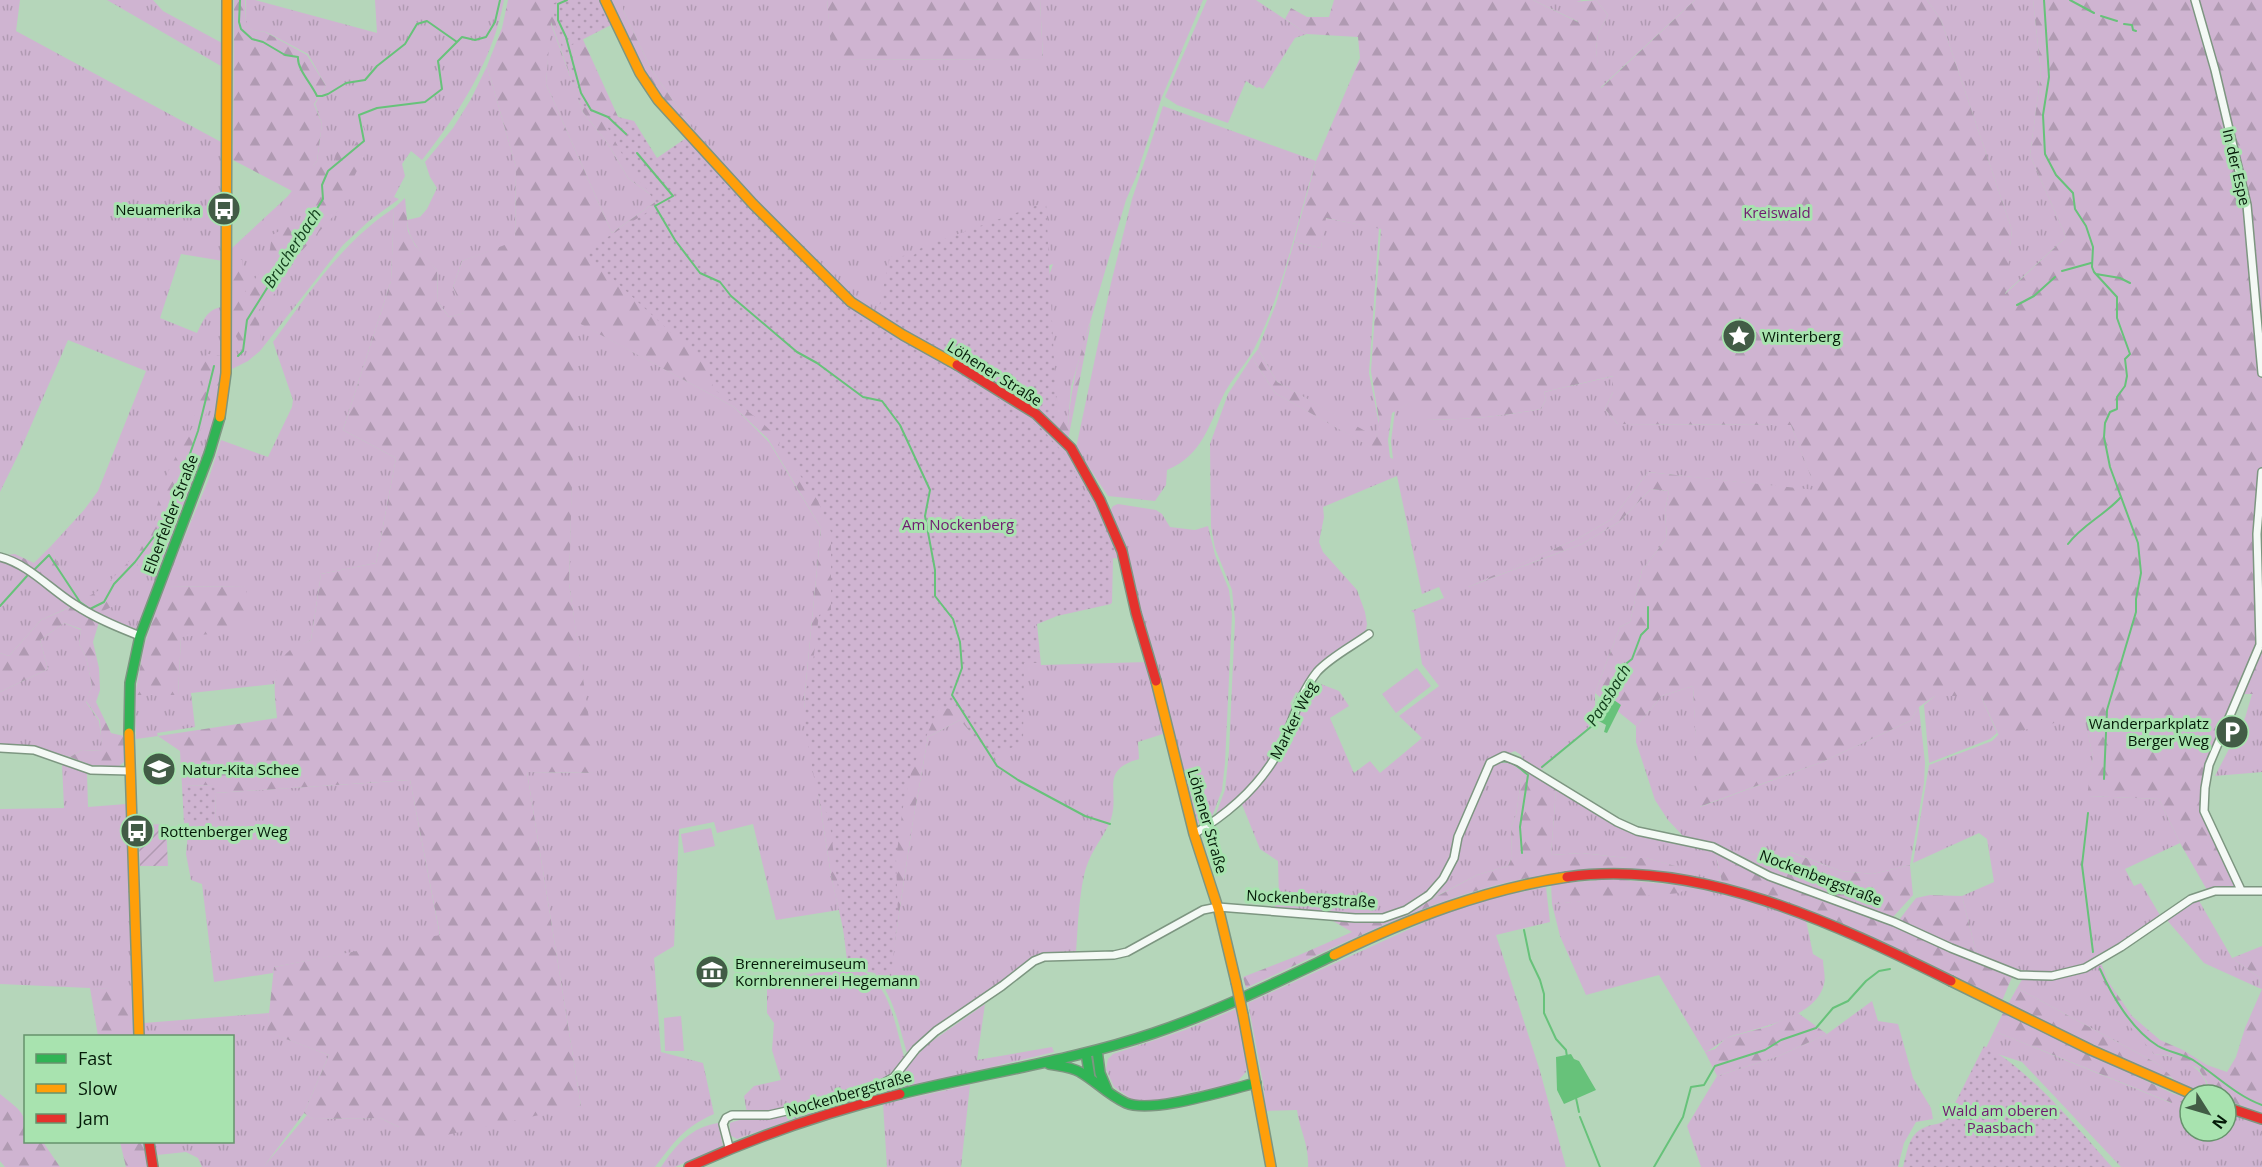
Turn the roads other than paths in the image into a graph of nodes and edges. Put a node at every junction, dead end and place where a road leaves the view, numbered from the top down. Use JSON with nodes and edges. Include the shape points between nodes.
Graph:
{"nodes":[{"id":1,"x":227,"y":0,"type":"edge"},
{"id":2,"x":605,"y":0,"type":"edge"},
{"id":3,"x":2195,"y":0,"type":"edge"},
{"id":4,"x":2262,"y":373,"type":"edge"},
{"id":5,"x":2262,"y":472,"type":"edge"},
{"id":6,"x":0,"y":557,"type":"edge"},
{"id":7,"x":1369,"y":634,"type":"dead end"},
{"id":8,"x":141,"y":636,"type":"junction"},
{"id":9,"x":2261,"y":643,"type":"edge"},
{"id":10,"x":0,"y":748,"type":"edge"},
{"id":11,"x":130,"y":771,"type":"junction"},
{"id":12,"x":1194,"y":834,"type":"junction"},
{"id":13,"x":2241,"y":890,"type":"junction"},
{"id":14,"x":2262,"y":891,"type":"edge"},
{"id":15,"x":1218,"y":907,"type":"junction"},
{"id":16,"x":139,"y":1035,"type":"edge"},
{"id":17,"x":1097,"y":1050,"type":"junction"},
{"id":18,"x":1086,"y":1053,"type":"junction"},
{"id":19,"x":1042,"y":1062,"type":"junction"},
{"id":20,"x":1090,"y":1078,"type":"junction"},
{"id":21,"x":1256,"y":1083,"type":"junction"},
{"id":22,"x":2178,"y":1088,"type":"edge"},
{"id":23,"x":1107,"y":1092,"type":"junction"},
{"id":24,"x":2238,"y":1111,"type":"edge"},
{"id":25,"x":2259,"y":1118,"type":"edge"},
{"id":26,"x":149,"y":1143,"type":"edge"},
{"id":27,"x":729,"y":1147,"type":"junction"},
{"id":28,"x":153,"y":1167,"type":"edge"},
{"id":29,"x":689,"y":1167,"type":"edge"},
{"id":30,"x":1271,"y":1167,"type":"edge"}],
"edges":[{"from":1,"to":8,"type":"main road","name":"Elberfelder Straße","via":[[224,400],[219,426]]},
{"from":2,"to":12,"type":"main road","name":"Löhener Straße","via":[[640,73],[658,100],[753,204],[851,302],[1036,414],[1071,448],[1122,550]]},
{"from":3,"to":4,"type":"street","name":"In der Espe","via":[[2247,205]]},
{"from":5,"to":9,"type":"street","via":[[2256,534]]},
{"from":6,"to":8,"type":"street","via":[[13,561],[101,621]]},
{"from":7,"to":12,"type":"street","name":"Marker Weg","via":[[1317,673],[1279,751],[1262,776],[1225,814]]},
{"from":8,"to":11,"type":"main road","name":"Elberfelder Straße","via":[[129,694]]},
{"from":9,"to":13,"type":"street","via":[[2210,765],[2205,788],[2204,812]]},
{"from":10,"to":11,"type":"street","via":[[34,750],[91,770]]},
{"from":11,"to":16,"type":"main road","name":"Elberfelder Straße"},
{"from":12,"to":15,"type":"main road","name":"Löhener Straße"},
{"from":13,"to":14,"type":"street"},
{"from":13,"to":15,"type":"street","name":"Nockenbergstraße","via":[[2215,891],[2191,899],[2085,968],[2061,974],[2019,975],[1894,922],[1769,876],[1713,847],[1637,831],[1504,756],[1490,763],[1443,879],[1429,895],[1406,910],[1383,918],[1355,918]]},
{"from":15,"to":21,"type":"main road","name":"Löhener Straße","bridge":true},
{"from":15,"to":27,"type":"street","name":"Nockenbergstraße","via":[[1203,910],[1127,952],[1052,955],[1034,961],[931,1035],[894,1077],[880,1085],[769,1115],[726,1118],[723,1124]]},
{"from":17,"to":18,"type":"main road","name":"Nockenbergstraße"},
{"from":17,"to":22,"type":"main road","name":"Nockenbergstraße","via":[[1182,1023],[1423,914],[1503,889],[1615,873],[1736,891],[1808,915],[1891,951],[2102,1056]]},
{"from":17,"to":23,"type":"main road"},
{"from":18,"to":19,"type":"main road","name":"Nockenbergstraße"},
{"from":18,"to":20,"type":"main road"},
{"from":19,"to":20,"type":"main road","via":[[1071,1067]]},
{"from":19,"to":27,"type":"main road","name":"Nockenbergstraße","via":[[879,1099]]},
{"from":20,"to":23,"type":"main road"},
{"from":21,"to":23,"type":"main road","via":[[1143,1107]]},
{"from":21,"to":30,"type":"main road","name":"Löhener Straße"},
{"from":24,"to":25,"type":"main road"},
{"from":26,"to":28,"type":"main road"},
{"from":27,"to":29,"type":"main road","name":"Nockenbergstraße"}]}
